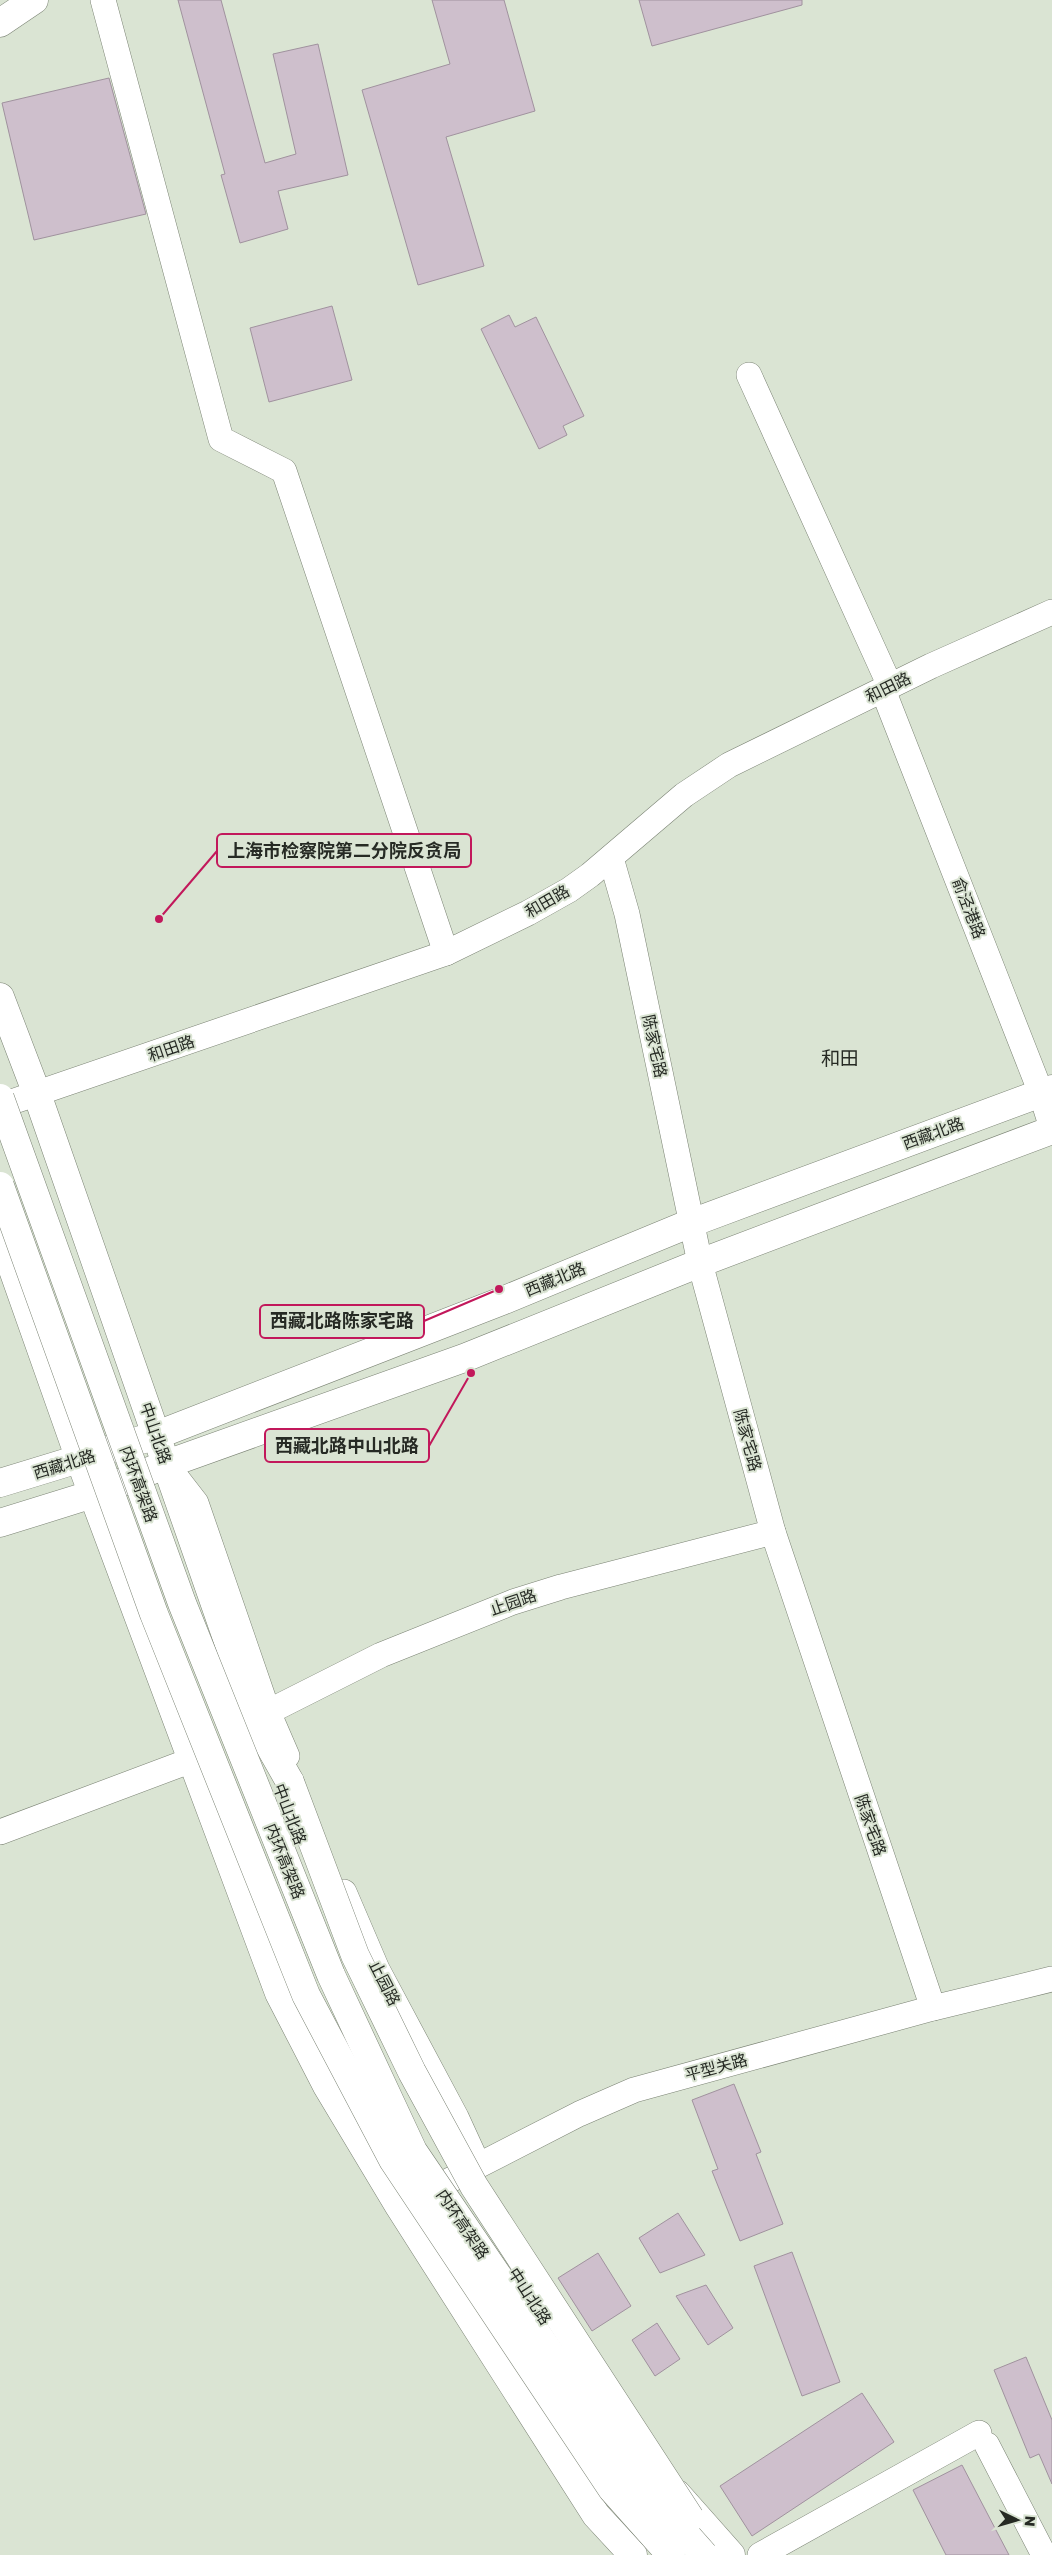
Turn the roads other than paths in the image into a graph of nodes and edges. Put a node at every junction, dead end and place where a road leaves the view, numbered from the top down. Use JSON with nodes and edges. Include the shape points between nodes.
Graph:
{"nodes":[{"id":1,"x":34,"y":0,"type":"edge"},
{"id":2,"x":103,"y":0,"type":"edge"},
{"id":3,"x":0,"y":23,"type":"edge"},
{"id":4,"x":749,"y":375,"type":"dead end"},
{"id":5,"x":1052,"y":612,"type":"edge"},
{"id":6,"x":887,"y":688,"type":"junction"},
{"id":7,"x":611,"y":858,"type":"junction"},
{"id":8,"x":446,"y":953,"type":"junction"},
{"id":9,"x":0,"y":997,"type":"edge"},
{"id":10,"x":1047,"y":1091,"type":"edge"},
{"id":11,"x":37,"y":1094,"type":"junction"},
{"id":12,"x":0,"y":1098,"type":"edge"},
{"id":13,"x":0,"y":1106,"type":"edge"},
{"id":14,"x":1052,"y":1129,"type":"edge"},
{"id":15,"x":0,"y":1186,"type":"edge"},
{"id":16,"x":691,"y":1223,"type":"junction"},
{"id":17,"x":0,"y":1233,"type":"edge"},
{"id":18,"x":700,"y":1263,"type":"junction"},
{"id":19,"x":157,"y":1435,"type":"junction"},
{"id":20,"x":81,"y":1458,"type":"junction"},
{"id":21,"x":167,"y":1464,"type":"junction"},
{"id":22,"x":0,"y":1483,"type":"edge"},
{"id":23,"x":93,"y":1494,"type":"junction"},
{"id":24,"x":0,"y":1523,"type":"edge"},
{"id":25,"x":773,"y":1532,"type":"junction"},
{"id":26,"x":260,"y":1714,"type":"junction"},
{"id":27,"x":192,"y":1760,"type":"junction"},
{"id":28,"x":0,"y":1832,"type":"edge"},
{"id":29,"x":1052,"y":1979,"type":"edge"},
{"id":30,"x":933,"y":2008,"type":"junction"},
{"id":31,"x":478,"y":2165,"type":"junction"},
{"id":32,"x":454,"y":2178,"type":"junction"},
{"id":33,"x":399,"y":2206,"type":"junction"},
{"id":34,"x":633,"y":2555,"type":"edge"},
{"id":35,"x":671,"y":2555,"type":"edge"},
{"id":36,"x":704,"y":2555,"type":"edge"},
{"id":37,"x":714,"y":2555,"type":"edge"},
{"id":38,"x":731,"y":2555,"type":"edge"},
{"id":39,"x":760,"y":2555,"type":"edge"},
{"id":40,"x":1044,"y":2555,"type":"edge"}],
"edges":[{"from":1,"to":3,"type":"main road"},
{"from":2,"to":8,"type":"street","via":[[221,439],[284,471]]},
{"from":4,"to":6,"type":"street","name":"俞泾港路"},
{"from":5,"to":6,"type":"street","name":"和田路"},
{"from":6,"to":7,"type":"street","name":"和田路","via":[[730,765],[684,795]]},
{"from":6,"to":10,"type":"street","name":"俞泾港路"},
{"from":7,"to":8,"type":"street","name":"和田路","via":[[561,894]]},
{"from":7,"to":16,"type":"street","name":"陈家宅路","via":[[627,914]]},
{"from":8,"to":11,"type":"street","name":"和田路"},
{"from":9,"to":11,"type":"main road","name":"中山北路"},
{"from":10,"to":14,"type":"street","name":"俞泾港路"},
{"from":10,"to":16,"type":"main road","name":"西藏北路"},
{"from":11,"to":13,"type":"street","name":"和田路"},
{"from":11,"to":19,"type":"main road","name":"中山北路"},
{"from":12,"to":36,"type":"main road","name":"内环高架路","bridge":true,"via":[[182,1603],[330,1975],[413,2151],[634,2475]]},
{"from":14,"to":18,"type":"main road"},
{"from":15,"to":35,"type":"main road","name":"内环高架路","bridge":true,"via":[[154,1614],[306,1995],[393,2160],[612,2489]]},
{"from":16,"to":18,"type":"street","name":"陈家宅路"},
{"from":16,"to":19,"type":"main road","name":"西藏北路","via":[[502,1301]]},
{"from":17,"to":20,"type":"main road"},
{"from":18,"to":21,"type":"main road","via":[[464,1358]]},
{"from":18,"to":25,"type":"street","name":"陈家宅路"},
{"from":19,"to":20,"type":"main road","name":"西藏北路"},
{"from":19,"to":21,"type":"main road","name":"中山北路"},
{"from":20,"to":22,"type":"main road","name":"西藏北路"},
{"from":20,"to":23,"type":"main road"},
{"from":21,"to":23,"type":"main road"},
{"from":21,"to":26,"type":"main road","name":"中山北路"},
{"from":23,"to":24,"type":"main road"},
{"from":23,"to":27,"type":"main road"},
{"from":25,"to":26,"type":"street","name":"止园路","via":[[561,1586],[513,1602],[381,1655]]},
{"from":25,"to":30,"type":"street","name":"陈家宅路"},
{"from":26,"to":31,"type":"street","name":"止园路","via":[[377,1968],[456,2116]]},
{"from":26,"to":32,"type":"main road","name":"中山北路","via":[[349,1967],[400,2077]]},
{"from":26,"to":37,"type":"main road","bridge":true,"via":[[290,1782],[355,1955],[431,2107],[474,2186]]},
{"from":27,"to":28,"type":"street"},
{"from":27,"to":33,"type":"main road","via":[[280,1993],[326,2086]]},
{"from":29,"to":30,"type":"street","name":"平型关路"},
{"from":30,"to":31,"type":"street","name":"平型关路","via":[[634,2090]]},
{"from":31,"to":32,"type":"street","name":"平型关路"},
{"from":32,"to":33,"type":"street","name":"平型关路"},
{"from":32,"to":38,"type":"main road","name":"中山北路","via":[[546,2322],[646,2460]]},
{"from":33,"to":34,"type":"main road","via":[[596,2515]]},
{"from":39,"to":40,"type":"street","via":[[983,2439]]}]}
